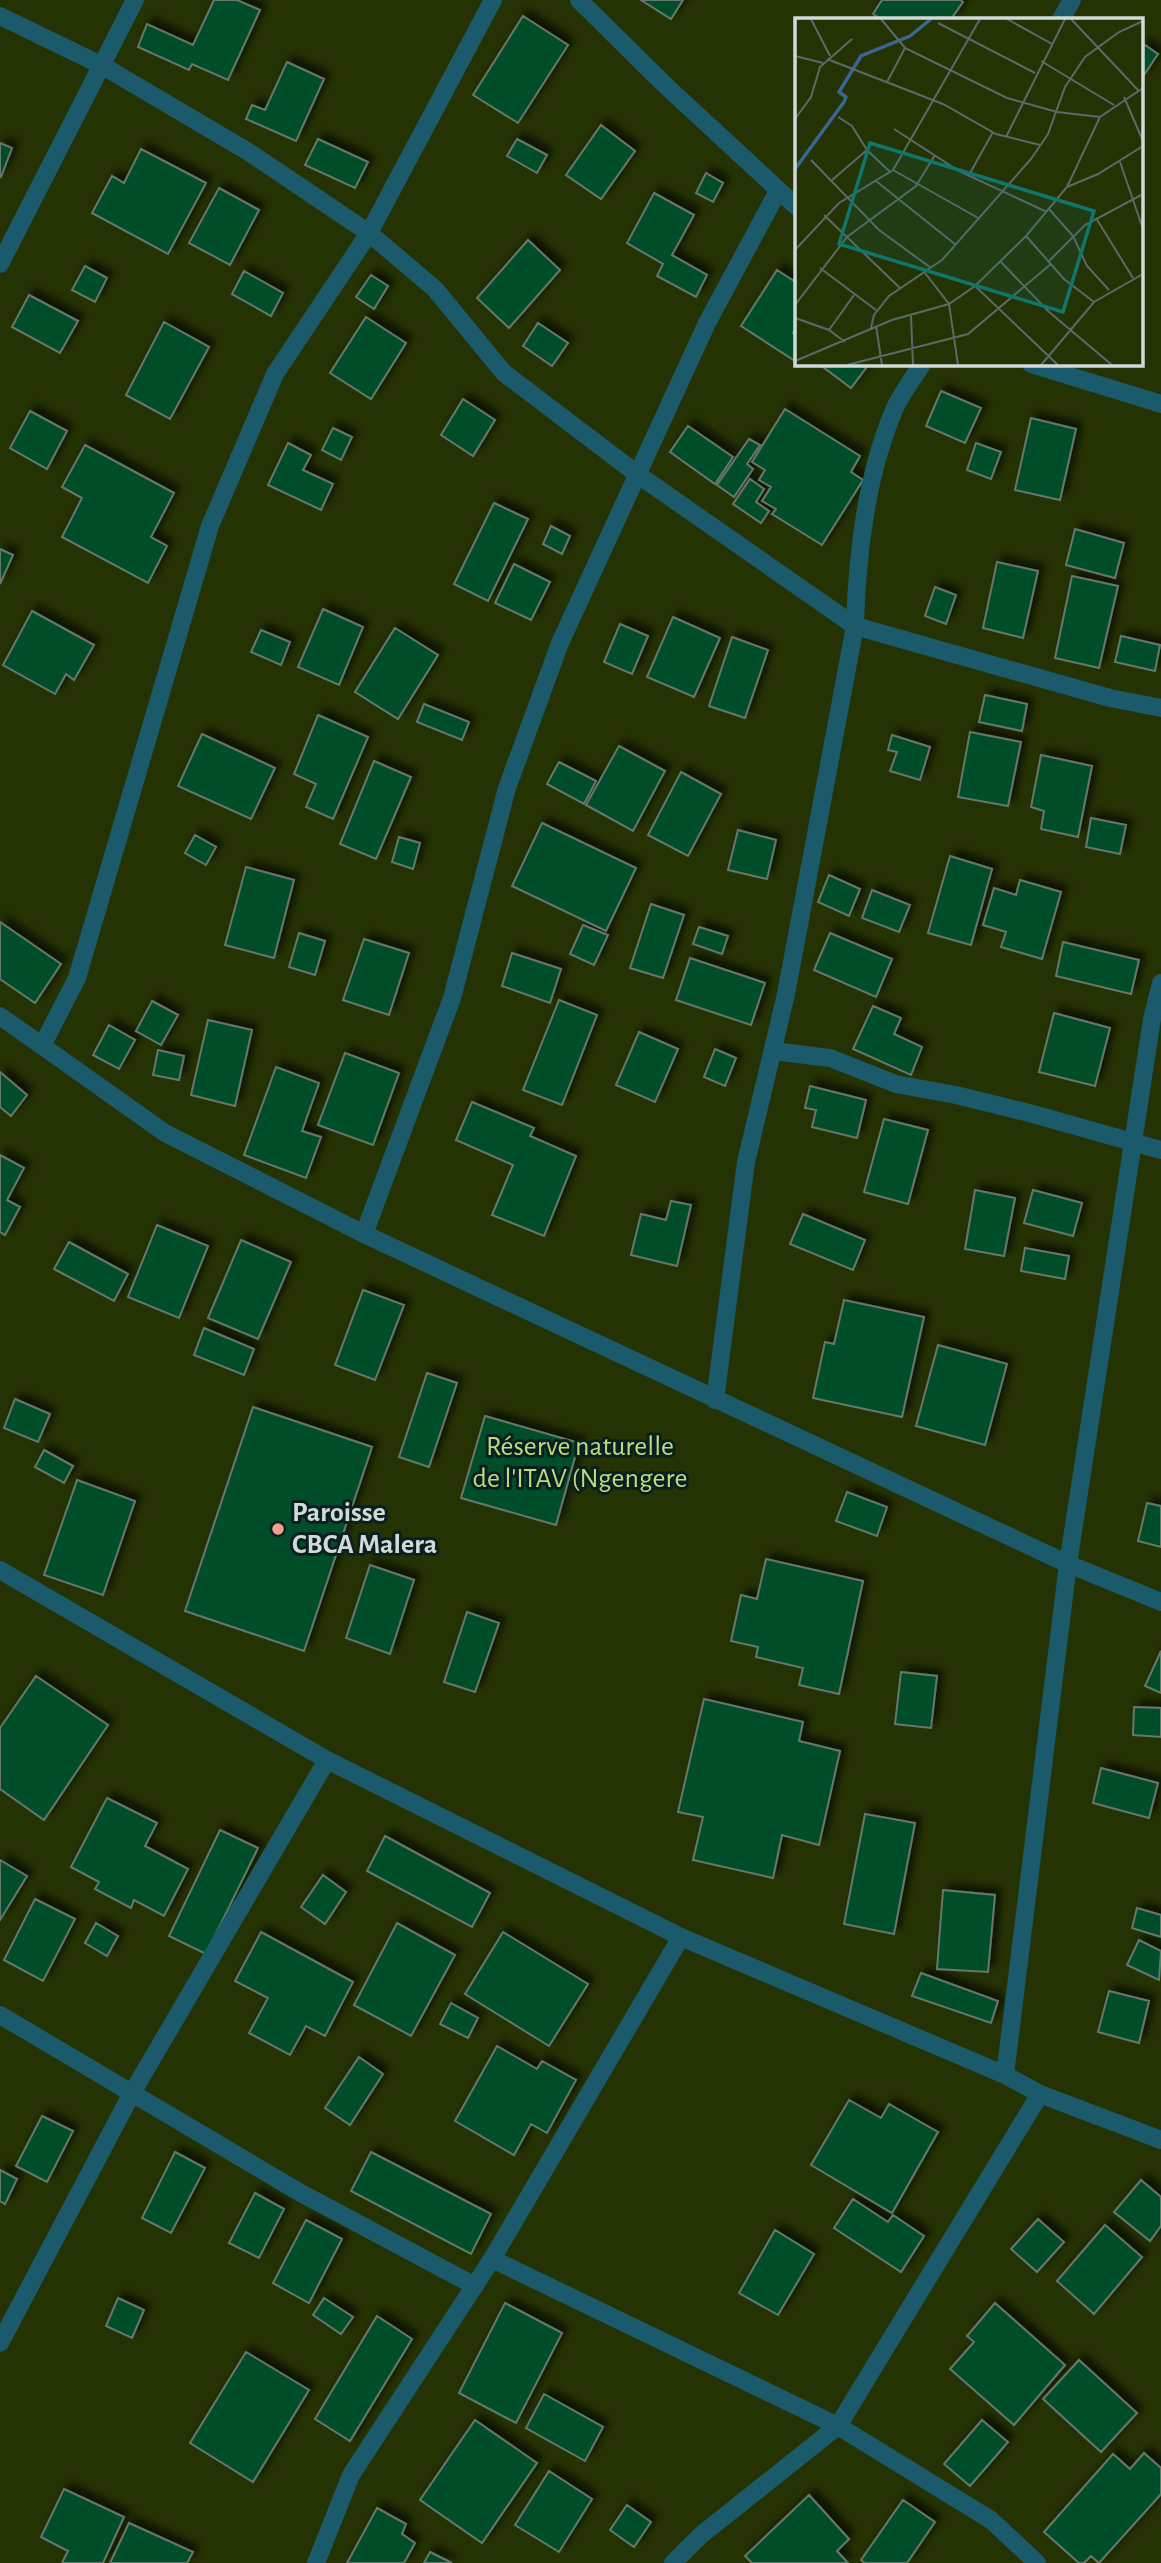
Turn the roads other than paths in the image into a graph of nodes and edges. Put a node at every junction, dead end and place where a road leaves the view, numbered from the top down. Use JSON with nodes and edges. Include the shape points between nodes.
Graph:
{"nodes":[{"id":1,"x":135,"y":0,"type":"edge"},
{"id":2,"x":494,"y":0,"type":"edge"},
{"id":3,"x":579,"y":0,"type":"edge"},
{"id":4,"x":1072,"y":0,"type":"edge"},
{"id":5,"x":0,"y":16,"type":"edge"},
{"id":6,"x":1062,"y":18,"type":"edge"},
{"id":7,"x":103,"y":66,"type":"junction"},
{"id":8,"x":778,"y":191,"type":"junction"},
{"id":9,"x":795,"y":205,"type":"edge"},
{"id":10,"x":369,"y":233,"type":"junction"},
{"id":11,"x":0,"y":264,"type":"edge"},
{"id":12,"x":921,"y":366,"type":"edge"},
{"id":13,"x":1038,"y":366,"type":"edge"},
{"id":14,"x":1161,"y":404,"type":"edge"},
{"id":15,"x":637,"y":474,"type":"junction"},
{"id":16,"x":855,"y":626,"type":"junction"},
{"id":17,"x":1161,"y":708,"type":"edge"},
{"id":18,"x":1161,"y":983,"type":"edge"},
{"id":19,"x":0,"y":1016,"type":"edge"},
{"id":20,"x":42,"y":1046,"type":"junction"},
{"id":21,"x":773,"y":1051,"type":"junction"},
{"id":22,"x":1133,"y":1141,"type":"junction"},
{"id":23,"x":1161,"y":1150,"type":"edge"},
{"id":24,"x":364,"y":1234,"type":"junction"},
{"id":25,"x":715,"y":1399,"type":"junction"},
{"id":26,"x":1068,"y":1564,"type":"junction"},
{"id":27,"x":0,"y":1570,"type":"edge"},
{"id":28,"x":1161,"y":1602,"type":"edge"},
{"id":29,"x":327,"y":1760,"type":"junction"},
{"id":30,"x":681,"y":1937,"type":"junction"},
{"id":31,"x":0,"y":2015,"type":"edge"},
{"id":32,"x":1005,"y":2075,"type":"junction"},
{"id":33,"x":132,"y":2093,"type":"junction"},
{"id":34,"x":1041,"y":2094,"type":"junction"},
{"id":35,"x":1161,"y":2140,"type":"edge"},
{"id":36,"x":492,"y":2259,"type":"junction"},
{"id":37,"x":475,"y":2286,"type":"junction"},
{"id":38,"x":0,"y":2343,"type":"edge"},
{"id":39,"x":838,"y":2426,"type":"junction"},
{"id":40,"x":316,"y":2563,"type":"edge"},
{"id":41,"x":673,"y":2563,"type":"edge"},
{"id":42,"x":1037,"y":2563,"type":"edge"}],
"edges":[{"from":1,"to":7,"type":"street"},
{"from":2,"to":10,"type":"street"},
{"from":3,"to":8,"type":"street"},
{"from":4,"to":6,"type":"street"},
{"from":5,"to":7,"type":"street"},
{"from":7,"to":10,"type":"street","via":[[247,151]]},
{"from":7,"to":11,"type":"street"},
{"from":8,"to":9,"type":"street"},
{"from":8,"to":15,"type":"street","via":[[707,323]]},
{"from":10,"to":15,"type":"street","via":[[435,289],[505,373]]},
{"from":10,"to":20,"type":"street","via":[[275,373],[210,526],[77,978]]},
{"from":12,"to":16,"type":"street","via":[[895,408],[876,462],[856,577]]},
{"from":13,"to":14,"type":"street"},
{"from":15,"to":16,"type":"street"},
{"from":15,"to":24,"type":"street","via":[[560,643],[507,788],[452,998]]},
{"from":16,"to":17,"type":"street","via":[[1110,698]]},
{"from":16,"to":21,"type":"street"},
{"from":18,"to":22,"type":"street"},
{"from":19,"to":20,"type":"street"},
{"from":20,"to":24,"type":"street","via":[[165,1133]]},
{"from":21,"to":22,"type":"street","via":[[830,1058],[896,1084]]},
{"from":21,"to":25,"type":"street","via":[[746,1162]]},
{"from":22,"to":23,"type":"street"},
{"from":22,"to":26,"type":"street"},
{"from":24,"to":25,"type":"street"},
{"from":25,"to":26,"type":"street"},
{"from":26,"to":28,"type":"street"},
{"from":26,"to":32,"type":"street"},
{"from":27,"to":29,"type":"street"},
{"from":29,"to":30,"type":"street"},
{"from":29,"to":33,"type":"street"},
{"from":30,"to":32,"type":"street"},
{"from":30,"to":36,"type":"street"},
{"from":31,"to":33,"type":"street"},
{"from":32,"to":34,"type":"street"},
{"from":33,"to":37,"type":"street","via":[[299,2192]]},
{"from":33,"to":38,"type":"street"},
{"from":34,"to":35,"type":"street"},
{"from":34,"to":39,"type":"street"},
{"from":36,"to":37,"type":"street"},
{"from":36,"to":39,"type":"street"},
{"from":37,"to":40,"type":"street","via":[[351,2474]]},
{"from":39,"to":41,"type":"street","via":[[701,2535]]},
{"from":39,"to":42,"type":"street","via":[[991,2520]]}]}
